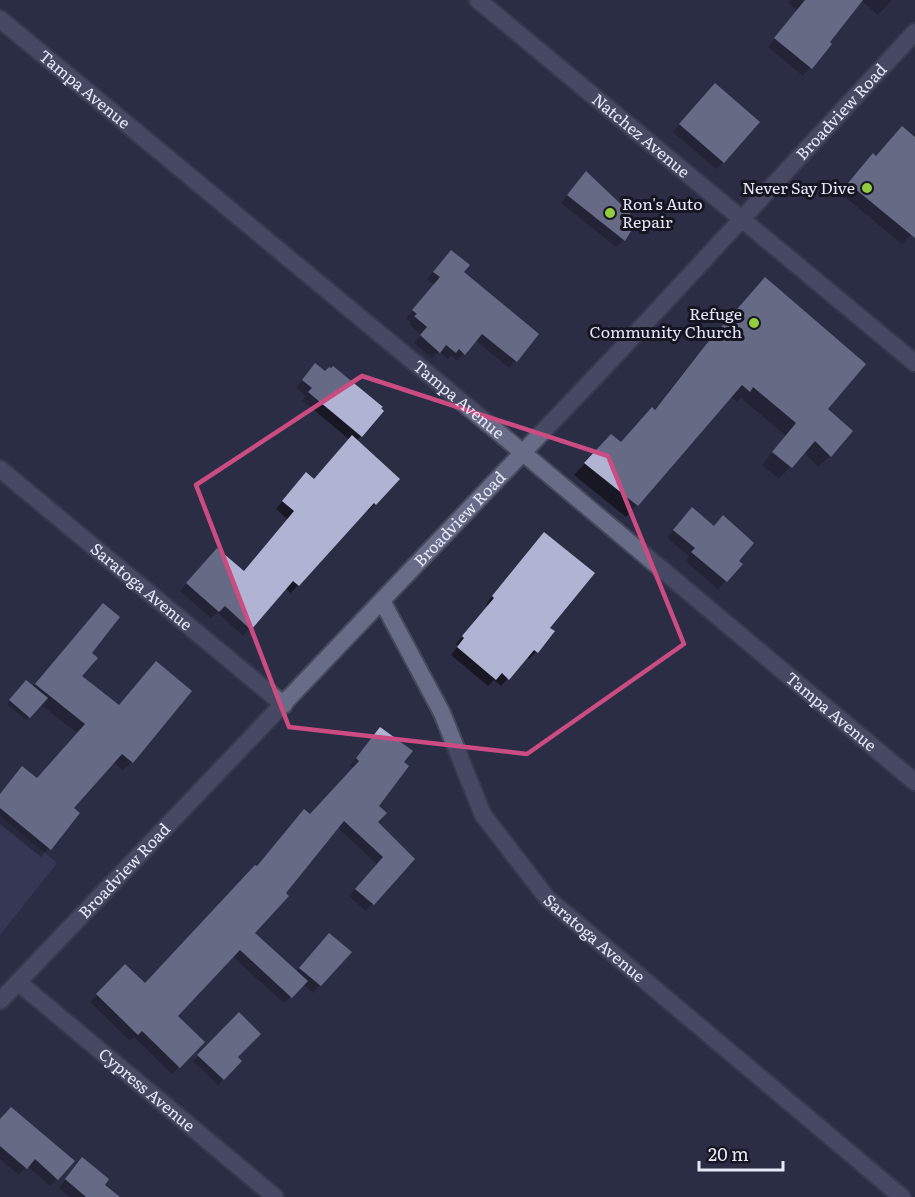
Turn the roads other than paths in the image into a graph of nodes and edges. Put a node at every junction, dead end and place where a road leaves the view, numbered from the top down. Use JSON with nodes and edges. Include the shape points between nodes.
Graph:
{"nodes":[{"id":1,"x":478,"y":0,"type":"edge"},
{"id":2,"x":0,"y":18,"type":"edge"},
{"id":3,"x":915,"y":32,"type":"edge"},
{"id":4,"x":743,"y":219,"type":"junction"},
{"id":5,"x":915,"y":363,"type":"edge"},
{"id":6,"x":522,"y":452,"type":"junction"},
{"id":7,"x":0,"y":469,"type":"edge"},
{"id":8,"x":382,"y":601,"type":"junction"},
{"id":9,"x":284,"y":705,"type":"junction"},
{"id":10,"x":915,"y":782,"type":"edge"},
{"id":11,"x":18,"y":982,"type":"junction"},
{"id":12,"x":0,"y":1001,"type":"edge"},
{"id":13,"x":275,"y":1197,"type":"edge"},
{"id":14,"x":903,"y":1197,"type":"edge"}],
"edges":[{"from":1,"to":4,"type":"street","name":"Natchez Avenue"},
{"from":2,"to":6,"type":"street","name":"Tampa Avenue"},
{"from":3,"to":4,"type":"street","name":"Broadview Road"},
{"from":4,"to":5,"type":"street","name":"Natchez Avenue"},
{"from":4,"to":6,"type":"street","name":"Broadview Road"},
{"from":6,"to":8,"type":"street","name":"Broadview Road"},
{"from":6,"to":10,"type":"street","name":"Tampa Avenue"},
{"from":7,"to":9,"type":"street","name":"Saratoga Avenue"},
{"from":8,"to":9,"type":"street","name":"Broadview Road"},
{"from":8,"to":14,"type":"street","name":"Saratoga Avenue","via":[[442,713],[483,815],[548,899]]},
{"from":9,"to":11,"type":"street","name":"Broadview Road"},
{"from":11,"to":12,"type":"street","name":"Broadview Road"},
{"from":11,"to":13,"type":"street","name":"Cypress Avenue"}]}
